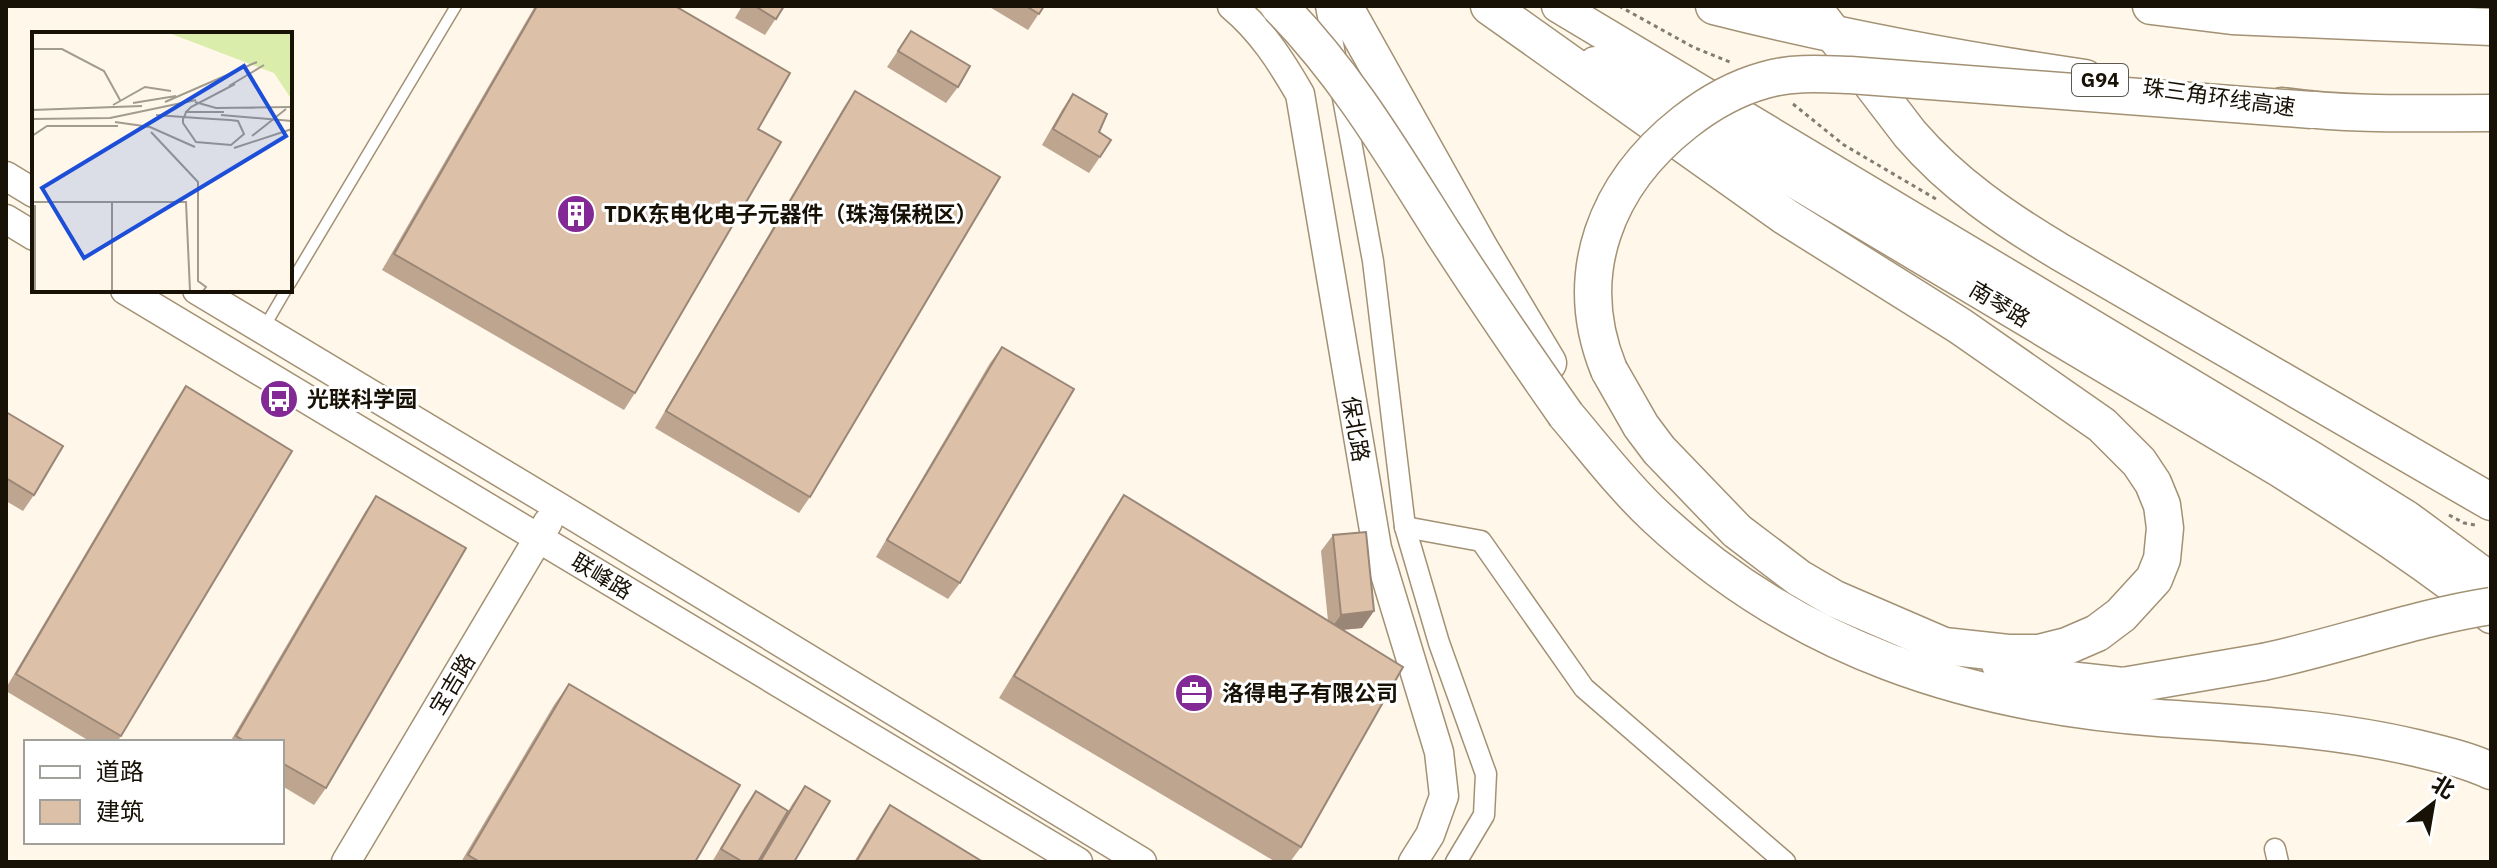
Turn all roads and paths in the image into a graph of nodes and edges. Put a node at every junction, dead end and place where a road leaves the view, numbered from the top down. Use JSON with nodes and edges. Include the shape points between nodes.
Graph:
{"nodes":[{"id":1,"x":456,"y":6,"type":"edge"},
{"id":2,"x":1232,"y":6,"type":"edge"},
{"id":3,"x":1279,"y":6,"type":"edge"},
{"id":4,"x":1326,"y":6,"type":"edge"},
{"id":5,"x":1344,"y":6,"type":"edge"},
{"id":6,"x":1489,"y":6,"type":"edge"},
{"id":7,"x":1499,"y":6,"type":"edge"},
{"id":8,"x":1558,"y":6,"type":"edge"},
{"id":9,"x":1714,"y":6,"type":"edge"},
{"id":10,"x":1812,"y":6,"type":"edge"},
{"id":11,"x":2151,"y":6,"type":"edge"},
{"id":12,"x":2193,"y":6,"type":"edge"},
{"id":13,"x":2232,"y":16,"type":"junction"},
{"id":14,"x":2491,"y":27,"type":"edge"},
{"id":15,"x":1865,"y":76,"type":"junction"},
{"id":16,"x":2312,"y":110,"type":"junction"},
{"id":17,"x":2491,"y":113,"type":"edge"},
{"id":18,"x":6,"y":176,"type":"edge"},
{"id":19,"x":32,"y":192,"type":"edge"},
{"id":20,"x":6,"y":219,"type":"edge"},
{"id":21,"x":32,"y":235,"type":"edge"},
{"id":22,"x":292,"y":281,"type":"edge"},
{"id":23,"x":128,"y":292,"type":"edge"},
{"id":24,"x":200,"y":292,"type":"edge"},
{"id":25,"x":285,"y":292,"type":"edge"},
{"id":26,"x":263,"y":329,"type":"junction"},
{"id":27,"x":1570,"y":411,"type":"junction"},
{"id":28,"x":2491,"y":502,"type":"edge"},
{"id":29,"x":557,"y":506,"type":"junction"},
{"id":30,"x":1405,"y":527,"type":"junction"},
{"id":31,"x":539,"y":538,"type":"junction"},
{"id":32,"x":2491,"y":579,"type":"edge"},
{"id":33,"x":2491,"y":606,"type":"edge"},
{"id":34,"x":2491,"y":617,"type":"edge"},
{"id":35,"x":1944,"y":646,"type":"junction"},
{"id":36,"x":2491,"y":771,"type":"edge"},
{"id":37,"x":346,"y":862,"type":"edge"},
{"id":38,"x":1078,"y":862,"type":"edge"},
{"id":39,"x":1142,"y":862,"type":"edge"},
{"id":40,"x":1413,"y":862,"type":"edge"},
{"id":41,"x":1456,"y":862,"type":"edge"},
{"id":42,"x":1785,"y":862,"type":"edge"}],
"edges":[{"from":1,"to":22,"type":"lane"},
{"from":2,"to":40,"type":"street","name":"保北路","via":[[1277,54],[1300,94],[1377,548],[1439,752],[1444,796]]},
{"from":3,"to":27,"type":"highway","bridge":true,"via":[[1311,39],[1386,140],[1480,290]]},
{"from":4,"to":30,"type":"street","via":[[1373,261]]},
{"from":5,"to":27,"type":"highway"},
{"from":6,"to":35,"type":"highway","via":[[1786,217],[2077,406],[2139,462],[2162,505],[2162,559],[2154,579],[2121,615],[2097,633],[2039,653]]},
{"from":7,"to":34,"type":"main road","name":"南琴路","via":[[2280,471],[2420,563]]},
{"from":8,"to":32,"type":"main road","name":"南琴路","via":[[2309,456],[2407,517]]},
{"from":9,"to":16,"type":"highway","name":"珠三角环线高速","number":"G94","bridge":true,"via":[[1794,27],[2011,67]]},
{"from":10,"to":15,"type":"highway"},
{"from":11,"to":13,"type":"highway"},
{"from":12,"to":13,"type":"highway"},
{"from":13,"to":14,"type":"highway"},
{"from":15,"to":16,"type":"highway","bridge":true},
{"from":15,"to":28,"type":"highway","via":[[1927,154],[2014,224]]},
{"from":15,"to":35,"type":"highway","bridge":true,"via":[[1764,80],[1693,116],[1643,159],[1618,196],[1597,253],[1593,309],[1609,370],[1641,426],[1726,520],[1799,578],[1835,599]]},
{"from":16,"to":17,"type":"highway","name":"珠三角环线高速","number":"G94"},
{"from":18,"to":19,"type":"street"},
{"from":20,"to":21,"type":"street"},
{"from":23,"to":31,"type":"street","name":"联峰路"},
{"from":24,"to":26,"type":"street","name":"联峰路"},
{"from":25,"to":26,"type":"lane"},
{"from":26,"to":29,"type":"street","name":"联峰路"},
{"from":27,"to":36,"type":"highway","via":[[1651,513],[1741,588],[1848,646],[1903,668],[2084,710],[2283,726],[2382,740]]},
{"from":29,"to":31,"type":"street","name":"宝吉路"},
{"from":29,"to":39,"type":"street","name":"联峰路"},
{"from":30,"to":41,"type":"street","via":[[1486,774],[1484,815]]},
{"from":30,"to":42,"type":"street","via":[[1481,541],[1584,688]]},
{"from":31,"to":37,"type":"street","name":"宝吉路"},
{"from":31,"to":38,"type":"street","name":"联峰路"},
{"from":33,"to":35,"type":"highway","bridge":true,"via":[[2307,653],[2123,686],[2059,679]]}]}
